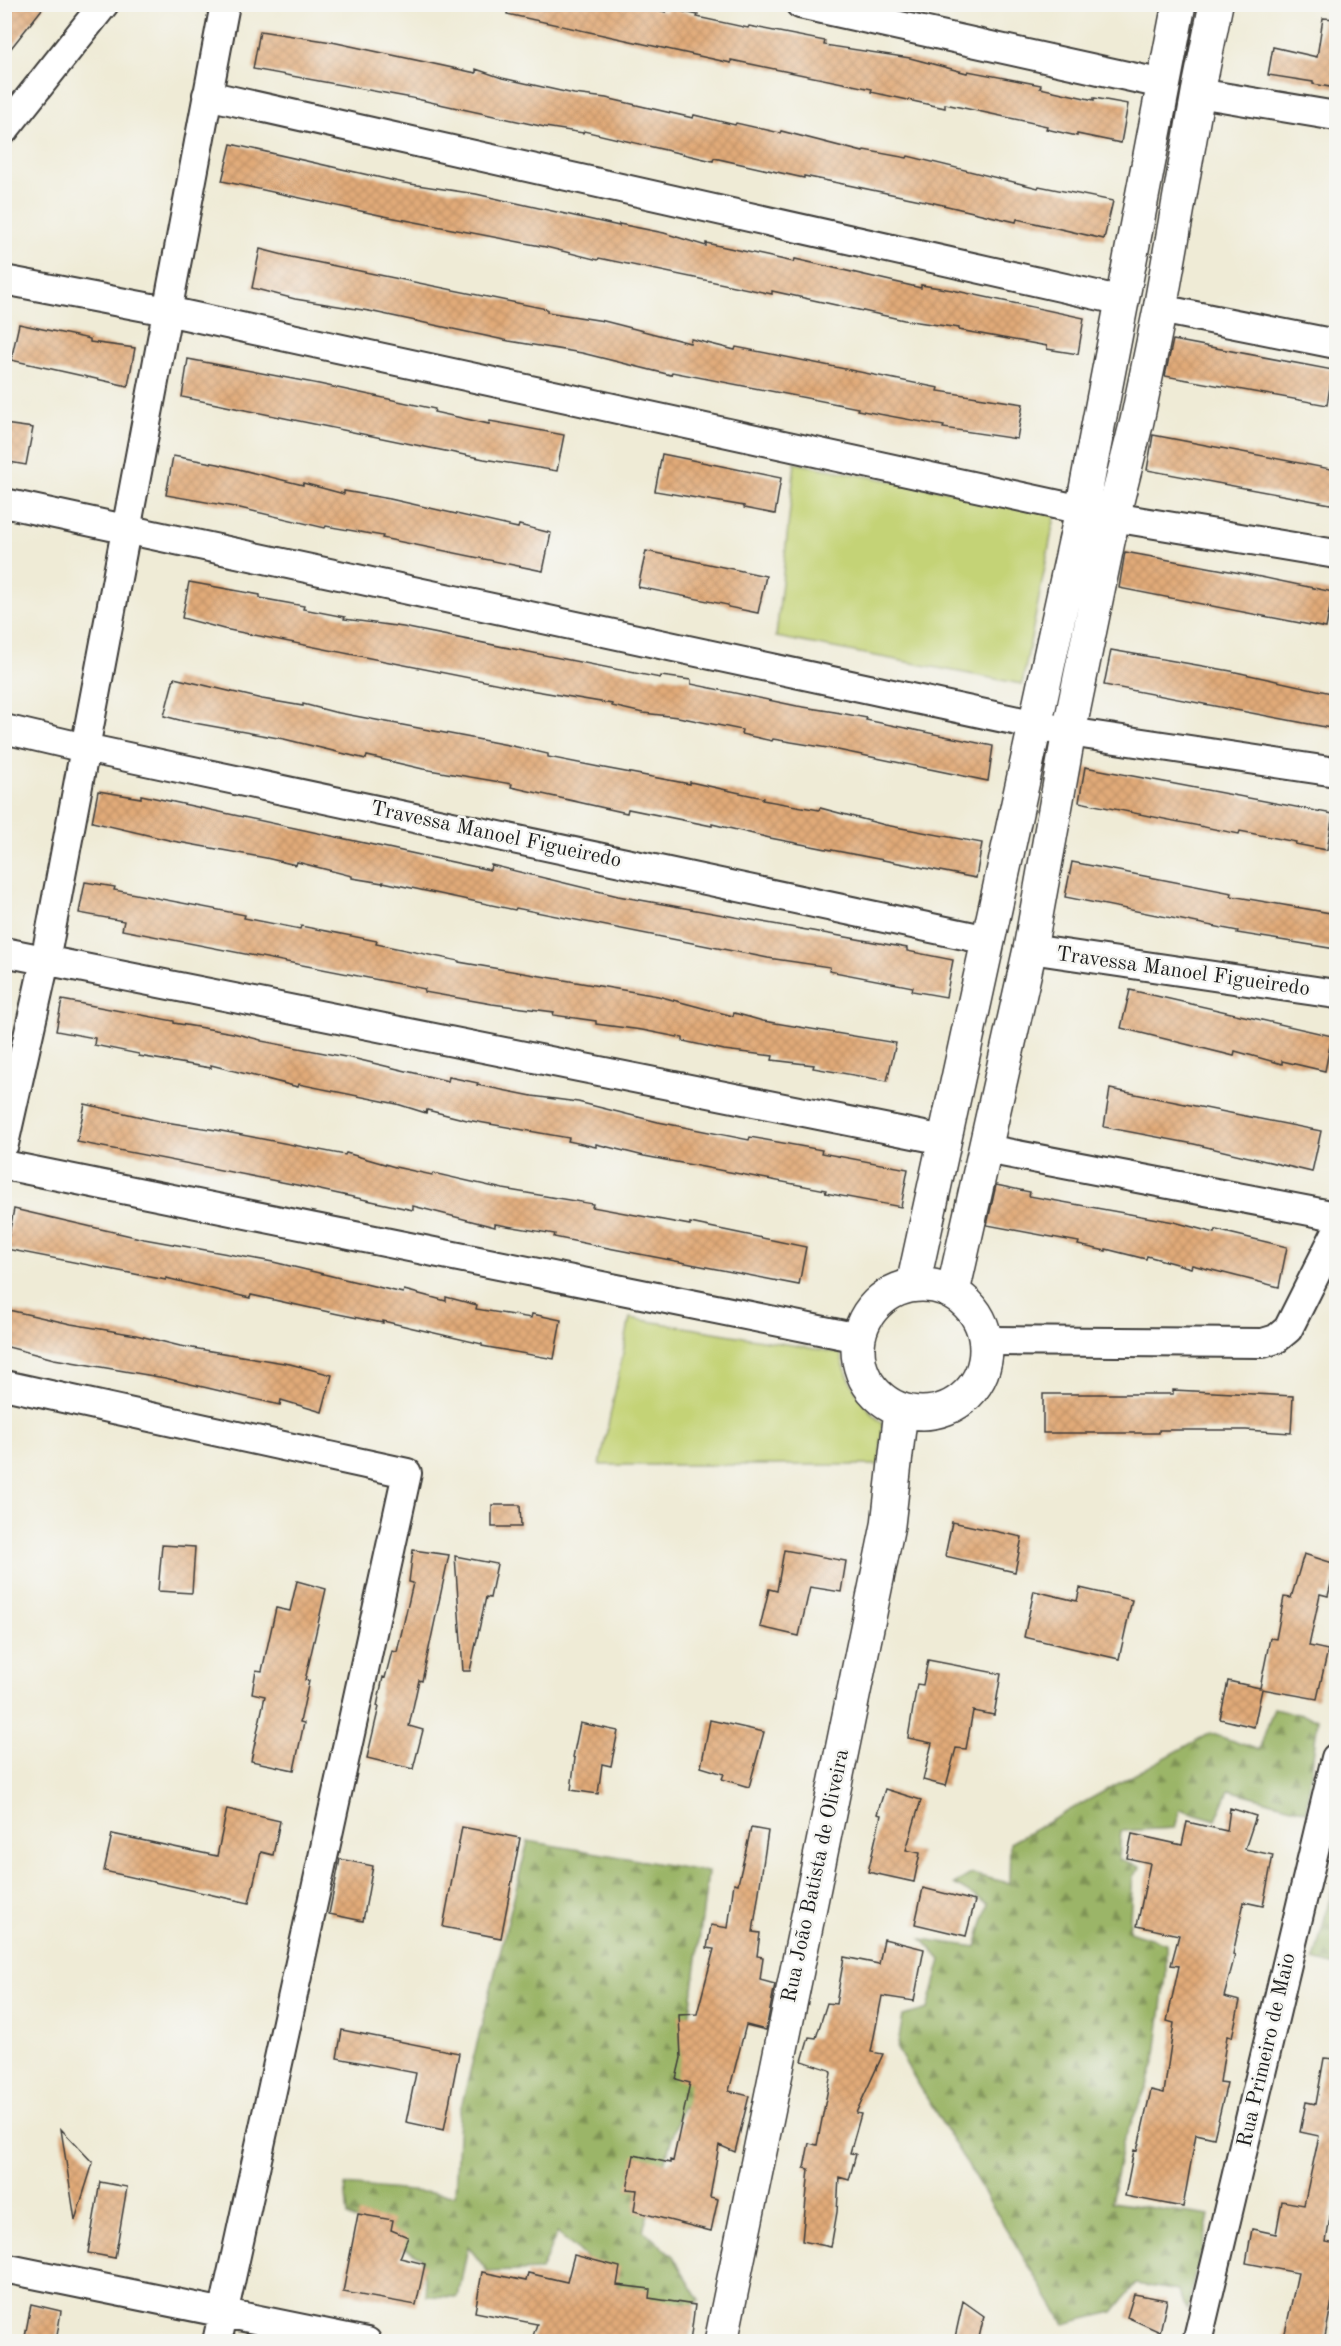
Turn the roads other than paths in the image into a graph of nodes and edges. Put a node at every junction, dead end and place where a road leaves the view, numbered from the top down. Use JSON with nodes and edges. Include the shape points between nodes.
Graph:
{"nodes":[{"id":1,"x":104,"y":4,"type":"edge"},
{"id":2,"x":225,"y":4,"type":"edge"},
{"id":3,"x":800,"y":4,"type":"edge"},
{"id":4,"x":1179,"y":4,"type":"edge"},
{"id":5,"x":1216,"y":4,"type":"edge"},
{"id":6,"x":1163,"y":84,"type":"junction"},
{"id":7,"x":1197,"y":93,"type":"junction"},
{"id":8,"x":207,"y":95,"type":"junction"},
{"id":9,"x":1336,"y":116,"type":"edge"},
{"id":10,"x":4,"y":130,"type":"edge"},
{"id":11,"x":4,"y":280,"type":"edge"},
{"id":12,"x":1124,"y":301,"type":"junction"},
{"id":13,"x":1160,"y":309,"type":"junction"},
{"id":14,"x":167,"y":311,"type":"junction"},
{"id":15,"x":1336,"y":344,"type":"edge"},
{"id":16,"x":4,"y":503,"type":"edge"},
{"id":17,"x":1082,"y":510,"type":"junction"},
{"id":18,"x":1113,"y":517,"type":"junction"},
{"id":19,"x":126,"y":529,"type":"junction"},
{"id":20,"x":1336,"y":554,"type":"edge"},
{"id":21,"x":1036,"y":725,"type":"junction"},
{"id":22,"x":4,"y":729,"type":"edge"},
{"id":23,"x":1069,"y":732,"type":"junction"},
{"id":24,"x":85,"y":748,"type":"junction"},
{"id":25,"x":1336,"y":772,"type":"edge"},
{"id":26,"x":988,"y":940,"type":"junction"},
{"id":27,"x":1030,"y":949,"type":"junction"},
{"id":28,"x":4,"y":952,"type":"edge"},
{"id":29,"x":45,"y":961,"type":"junction"},
{"id":30,"x":1336,"y":994,"type":"edge"},
{"id":31,"x":944,"y":1140,"type":"junction"},
{"id":32,"x":4,"y":1144,"type":"edge"},
{"id":33,"x":986,"y":1149,"type":"junction"},
{"id":34,"x":4,"y":1165,"type":"edge"},
{"id":35,"x":1336,"y":1216,"type":"edge"},
{"id":36,"x":1336,"y":1233,"type":"edge"},
{"id":37,"x":913,"y":1285,"type":"junction"},
{"id":38,"x":952,"y":1292,"type":"junction"},
{"id":39,"x":859,"y":1338,"type":"junction"},
{"id":40,"x":986,"y":1341,"type":"junction"},
{"id":41,"x":4,"y":1385,"type":"edge"},
{"id":42,"x":901,"y":1410,"type":"junction"},
{"id":43,"x":1336,"y":1758,"type":"edge"},
{"id":44,"x":4,"y":2268,"type":"edge"},
{"id":45,"x":222,"y":2311,"type":"junction"},
{"id":46,"x":217,"y":2342,"type":"edge"},
{"id":47,"x":367,"y":2342,"type":"edge"},
{"id":48,"x":721,"y":2342,"type":"edge"},
{"id":49,"x":1197,"y":2342,"type":"edge"}],
"edges":[{"from":1,"to":10,"type":"street"},
{"from":2,"to":8,"type":"street"},
{"from":3,"to":6,"type":"street"},
{"from":4,"to":6,"type":"street"},
{"from":5,"to":7,"type":"street"},
{"from":6,"to":12,"type":"street"},
{"from":7,"to":9,"type":"street"},
{"from":7,"to":13,"type":"street"},
{"from":8,"to":12,"type":"street"},
{"from":8,"to":14,"type":"street"},
{"from":11,"to":14,"type":"street"},
{"from":12,"to":17,"type":"street"},
{"from":13,"to":15,"type":"street"},
{"from":13,"to":18,"type":"street"},
{"from":14,"to":17,"type":"street"},
{"from":14,"to":19,"type":"street"},
{"from":16,"to":19,"type":"street"},
{"from":17,"to":21,"type":"street"},
{"from":18,"to":20,"type":"street"},
{"from":18,"to":23,"type":"street"},
{"from":19,"to":21,"type":"street"},
{"from":19,"to":24,"type":"street"},
{"from":21,"to":23,"type":"street"},
{"from":21,"to":26,"type":"street"},
{"from":22,"to":24,"type":"street","name":"Travessa Manoel Figueiredo"},
{"from":23,"to":25,"type":"street"},
{"from":23,"to":27,"type":"street"},
{"from":24,"to":26,"type":"street","name":"Travessa Manoel Figueiredo"},
{"from":24,"to":29,"type":"street"},
{"from":26,"to":31,"type":"street"},
{"from":27,"to":30,"type":"street","name":"Travessa Manoel Figueiredo"},
{"from":27,"to":33,"type":"street"},
{"from":28,"to":29,"type":"street"},
{"from":29,"to":31,"type":"street"},
{"from":29,"to":32,"type":"street"},
{"from":31,"to":37,"type":"street"},
{"from":33,"to":35,"type":"street"},
{"from":33,"to":38,"type":"street"},
{"from":34,"to":39,"type":"street"},
{"from":36,"to":40,"type":"street","via":[[1288,1329],[1276,1339],[1251,1343]]},
{"from":37,"to":38,"type":"street","via":[[934,1285]]},
{"from":37,"to":39,"type":"street","via":[[894,1291],[877,1303],[865,1319]]},
{"from":38,"to":40,"type":"street","via":[[969,1304]]},
{"from":39,"to":42,"type":"street","via":[[860,1361],[867,1382],[881,1399]]},
{"from":40,"to":42,"type":"street","via":[[986,1361],[978,1382],[964,1399],[945,1410],[923,1414]]},
{"from":41,"to":45,"type":"street","via":[[407,1473]]},
{"from":42,"to":48,"type":"street","name":"Rua João Batista de Oliveira","via":[[888,1525]]},
{"from":43,"to":49,"type":"street","name":"Rua Primeiro de Maio"},
{"from":44,"to":45,"type":"street"},
{"from":45,"to":46,"type":"street"},
{"from":45,"to":47,"type":"street"}]}
